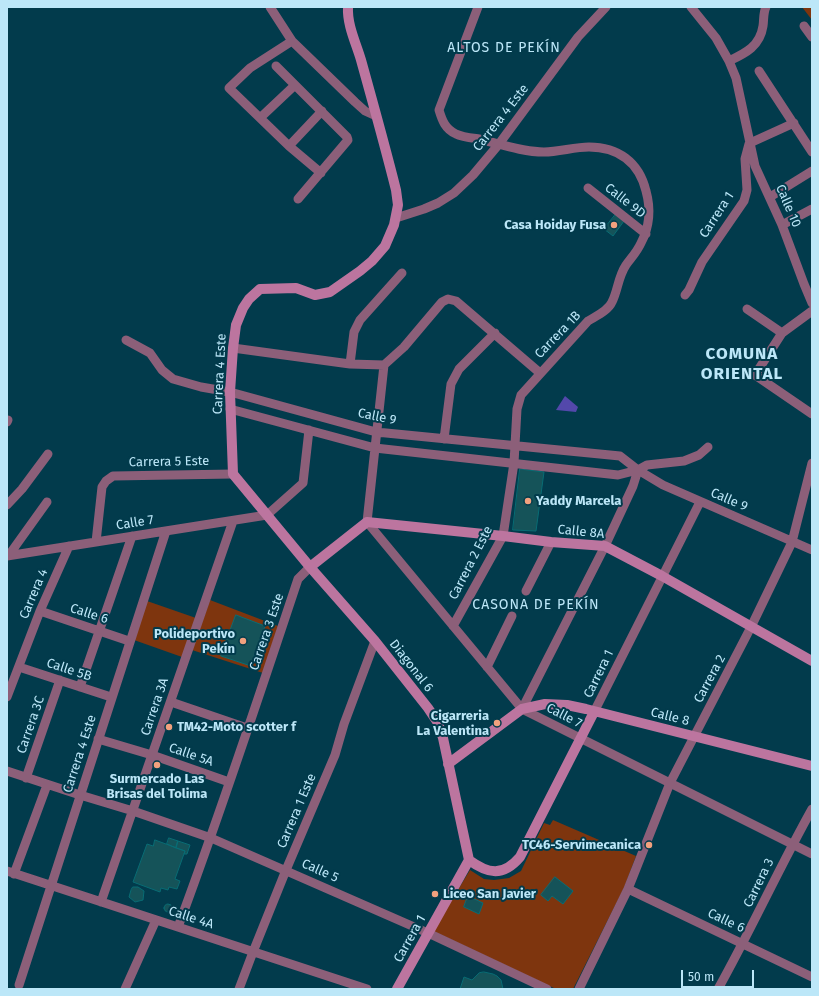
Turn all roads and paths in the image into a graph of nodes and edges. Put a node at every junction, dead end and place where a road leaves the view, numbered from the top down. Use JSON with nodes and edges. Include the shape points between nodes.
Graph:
{"nodes":[{"id":1,"x":270,"y":7,"type":"edge"},
{"id":2,"x":348,"y":7,"type":"edge"},
{"id":3,"x":478,"y":7,"type":"edge"},
{"id":4,"x":606,"y":7,"type":"edge"},
{"id":5,"x":691,"y":7,"type":"edge"},
{"id":6,"x":764,"y":8,"type":"edge"},
{"id":7,"x":804,"y":26,"type":"dead end"},
{"id":8,"x":812,"y":37,"type":"edge"},
{"id":9,"x":292,"y":41,"type":"junction"},
{"id":10,"x":729,"y":61,"type":"junction"},
{"id":11,"x":276,"y":66,"type":"dead end"},
{"id":12,"x":759,"y":70,"type":"dead end"},
{"id":13,"x":295,"y":85,"type":"junction"},
{"id":14,"x":322,"y":111,"type":"junction"},
{"id":15,"x":376,"y":116,"type":"junction"},
{"id":16,"x":260,"y":118,"type":"junction"},
{"id":17,"x":794,"y":123,"type":"junction"},
{"id":18,"x":750,"y":143,"type":"junction"},
{"id":19,"x":498,"y":144,"type":"junction"},
{"id":20,"x":289,"y":146,"type":"junction"},
{"id":21,"x":812,"y":152,"type":"edge"},
{"id":22,"x":812,"y":171,"type":"edge"},
{"id":23,"x":321,"y":173,"type":"junction"},
{"id":24,"x":588,"y":188,"type":"dead end"},
{"id":25,"x":770,"y":197,"type":"junction"},
{"id":26,"x":298,"y":199,"type":"dead end"},
{"id":27,"x":812,"y":209,"type":"edge"},
{"id":28,"x":396,"y":218,"type":"junction"},
{"id":29,"x":782,"y":225,"type":"junction"},
{"id":30,"x":646,"y":234,"type":"junction"},
{"id":31,"x":402,"y":272,"type":"dead end"},
{"id":32,"x":685,"y":295,"type":"dead end"},
{"id":33,"x":812,"y":302,"type":"edge"},
{"id":34,"x":746,"y":308,"type":"dead end"},
{"id":35,"x":812,"y":311,"type":"edge"},
{"id":36,"x":495,"y":333,"type":"junction"},
{"id":37,"x":782,"y":333,"type":"junction"},
{"id":38,"x":126,"y":340,"type":"dead end"},
{"id":39,"x":233,"y":348,"type":"junction"},
{"id":40,"x":350,"y":364,"type":"junction"},
{"id":41,"x":384,"y":365,"type":"junction"},
{"id":42,"x":540,"y":373,"type":"junction"},
{"id":43,"x":230,"y":392,"type":"junction"},
{"id":44,"x":230,"y":409,"type":"junction"},
{"id":45,"x":812,"y":414,"type":"edge"},
{"id":46,"x":309,"y":430,"type":"junction"},
{"id":47,"x":376,"y":432,"type":"junction"},
{"id":48,"x":444,"y":439,"type":"junction"},
{"id":49,"x":516,"y":446,"type":"junction"},
{"id":50,"x":708,"y":447,"type":"dead end"},
{"id":51,"x":375,"y":448,"type":"junction"},
{"id":52,"x":48,"y":454,"type":"dead end"},
{"id":53,"x":514,"y":463,"type":"junction"},
{"id":54,"x":812,"y":463,"type":"edge"},
{"id":55,"x":638,"y":470,"type":"junction"},
{"id":56,"x":233,"y":474,"type":"junction"},
{"id":57,"x":809,"y":489,"type":"edge"},
{"id":58,"x":47,"y":502,"type":"dead end"},
{"id":59,"x":700,"y":502,"type":"junction"},
{"id":60,"x":7,"y":505,"type":"edge"},
{"id":61,"x":267,"y":515,"type":"junction"},
{"id":62,"x":233,"y":521,"type":"junction"},
{"id":63,"x":367,"y":522,"type":"junction"},
{"id":64,"x":166,"y":531,"type":"junction"},
{"id":65,"x":132,"y":536,"type":"junction"},
{"id":66,"x":503,"y":536,"type":"junction"},
{"id":67,"x":96,"y":542,"type":"junction"},
{"id":68,"x":551,"y":542,"type":"junction"},
{"id":69,"x":792,"y":542,"type":"junction"},
{"id":70,"x":69,"y":546,"type":"junction"},
{"id":71,"x":605,"y":546,"type":"junction"},
{"id":72,"x":812,"y":550,"type":"edge"},
{"id":73,"x":8,"y":555,"type":"edge"},
{"id":74,"x":310,"y":567,"type":"junction"},
{"id":75,"x":662,"y":576,"type":"junction"},
{"id":76,"x":526,"y":591,"type":"dead end"},
{"id":77,"x":40,"y":611,"type":"junction"},
{"id":78,"x":512,"y":616,"type":"dead end"},
{"id":79,"x":453,"y":626,"type":"junction"},
{"id":80,"x":751,"y":627,"type":"junction"},
{"id":81,"x":99,"y":630,"type":"junction"},
{"id":82,"x":129,"y":641,"type":"junction"},
{"id":83,"x":375,"y":641,"type":"junction"},
{"id":84,"x":812,"y":660,"type":"edge"},
{"id":85,"x":19,"y":667,"type":"junction"},
{"id":86,"x":487,"y":667,"type":"junction"},
{"id":87,"x":60,"y":680,"type":"junction"},
{"id":88,"x":80,"y":687,"type":"junction"},
{"id":89,"x":7,"y":697,"type":"edge"},
{"id":90,"x":111,"y":697,"type":"junction"},
{"id":91,"x":171,"y":702,"type":"junction"},
{"id":92,"x":522,"y":709,"type":"junction"},
{"id":93,"x":594,"y":712,"type":"junction"},
{"id":94,"x":247,"y":728,"type":"junction"},
{"id":95,"x":694,"y":737,"type":"junction"},
{"id":96,"x":98,"y":739,"type":"junction"},
{"id":97,"x":581,"y":739,"type":"junction"},
{"id":98,"x":152,"y":756,"type":"junction"},
{"id":99,"x":448,"y":764,"type":"junction"},
{"id":100,"x":812,"y":766,"type":"edge"},
{"id":101,"x":7,"y":771,"type":"edge"},
{"id":102,"x":26,"y":778,"type":"junction"},
{"id":103,"x":229,"y":782,"type":"junction"},
{"id":104,"x":670,"y":783,"type":"junction"},
{"id":105,"x":48,"y":785,"type":"junction"},
{"id":106,"x":80,"y":796,"type":"junction"},
{"id":107,"x":812,"y":809,"type":"edge"},
{"id":108,"x":133,"y":811,"type":"junction"},
{"id":109,"x":211,"y":838,"type":"junction"},
{"id":110,"x":792,"y":845,"type":"junction"},
{"id":111,"x":812,"y":854,"type":"edge"},
{"id":112,"x":469,"y":860,"type":"junction"},
{"id":113,"x":286,"y":870,"type":"junction"},
{"id":114,"x":10,"y":872,"type":"edge"},
{"id":115,"x":51,"y":886,"type":"junction"},
{"id":116,"x":628,"y":889,"type":"junction"},
{"id":117,"x":101,"y":902,"type":"junction"},
{"id":118,"x":156,"y":920,"type":"junction"},
{"id":119,"x":178,"y":927,"type":"junction"},
{"id":120,"x":428,"y":933,"type":"junction"},
{"id":121,"x":743,"y":943,"type":"junction"},
{"id":122,"x":253,"y":952,"type":"junction"},
{"id":123,"x":812,"y":977,"type":"edge"},
{"id":124,"x":19,"y":985,"type":"dead end"},
{"id":125,"x":125,"y":989,"type":"edge"},
{"id":126,"x":239,"y":989,"type":"edge"},
{"id":127,"x":367,"y":989,"type":"edge"},
{"id":128,"x":397,"y":989,"type":"edge"},
{"id":129,"x":547,"y":989,"type":"edge"},
{"id":130,"x":579,"y":989,"type":"edge"},
{"id":131,"x":718,"y":989,"type":"edge"}],
"edges":[{"from":1,"to":9,"type":"street"},
{"from":2,"to":15,"type":"main road","name":"Carrera 4 Este","via":[[350,26]]},
{"from":3,"to":19,"type":"street","name":"Carrera 1B","via":[[440,110],[443,123],[456,134]]},
{"from":4,"to":19,"type":"street","name":"Carrera 4 Este","via":[[578,37]]},
{"from":5,"to":10,"type":"street","name":"Calle 10","via":[[716,38]]},
{"from":6,"to":10,"type":"street","via":[[763,27],[758,41],[747,52]]},
{"from":7,"to":8,"type":"street"},
{"from":9,"to":15,"type":"street","via":[[365,111]]},
{"from":9,"to":16,"type":"street","via":[[250,68],[229,88]]},
{"from":10,"to":18,"type":"street","name":"Calle 10","via":[[736,78]]},
{"from":11,"to":13,"type":"street"},
{"from":12,"to":17,"type":"street"},
{"from":13,"to":14,"type":"street"},
{"from":13,"to":16,"type":"street"},
{"from":14,"to":20,"type":"street"},
{"from":14,"to":23,"type":"street","via":[[348,140]]},
{"from":15,"to":28,"type":"main road","name":"Carrera 4 Este","via":[[396,190]]},
{"from":16,"to":20,"type":"street"},
{"from":17,"to":18,"type":"street"},
{"from":17,"to":21,"type":"street"},
{"from":18,"to":25,"type":"street","name":"Calle 10","via":[[755,166]]},
{"from":18,"to":32,"type":"street","name":"Carrera 1","via":[[745,159],[747,190],[744,201],[702,262]]},
{"from":19,"to":28,"type":"street","name":"Carrera 4 Este","via":[[473,175],[454,193],[438,203]]},
{"from":19,"to":30,"type":"street","name":"Carrera 1B","via":[[526,151],[544,152],[595,147],[625,156],[636,167],[644,182],[649,218]]},
{"from":20,"to":23,"type":"street"},
{"from":22,"to":25,"type":"street"},
{"from":23,"to":26,"type":"street"},
{"from":24,"to":30,"type":"street","name":"Calle 9D"},
{"from":25,"to":29,"type":"street","name":"Calle 10"},
{"from":27,"to":29,"type":"street"},
{"from":28,"to":39,"type":"main road","name":"Carrera 4 Este","via":[[385,246],[372,261],[330,292],[315,295],[296,288],[260,289],[243,308],[236,325]]},
{"from":29,"to":33,"type":"street","name":"Calle 10"},
{"from":30,"to":42,"type":"street","name":"Carrera 1B","via":[[619,280],[612,303],[588,321]]},
{"from":31,"to":40,"type":"street","via":[[360,320],[354,332]]},
{"from":34,"to":37,"type":"street"},
{"from":35,"to":37,"type":"street"},
{"from":36,"to":41,"type":"street","via":[[456,301],[448,299],[442,302],[404,347]]},
{"from":36,"to":42,"type":"street"},
{"from":36,"to":48,"type":"street","via":[[459,369],[452,384]]},
{"from":37,"to":45,"type":"street","via":[[755,375]]},
{"from":38,"to":43,"type":"street","name":"Calle 9","via":[[150,353],[172,379],[201,388]]},
{"from":39,"to":40,"type":"street"},
{"from":39,"to":43,"type":"main road","name":"Carrera 4 Este"},
{"from":40,"to":41,"type":"street"},
{"from":41,"to":47,"type":"street"},
{"from":42,"to":49,"type":"street","name":"Carrera 1B","via":[[521,395],[517,409]]},
{"from":43,"to":44,"type":"main road","name":"Carrera 4 Este"},
{"from":43,"to":47,"type":"street","name":"Calle 9"},
{"from":44,"to":46,"type":"street"},
{"from":44,"to":56,"type":"main road","name":"Carrera 4 Este"},
{"from":46,"to":51,"type":"street"},
{"from":46,"to":61,"type":"street","via":[[303,483]]},
{"from":47,"to":48,"type":"street","name":"Calle 9"},
{"from":47,"to":51,"type":"street"},
{"from":48,"to":49,"type":"street","name":"Calle 9"},
{"from":49,"to":53,"type":"street","name":"Carrera 1B"},
{"from":49,"to":55,"type":"street","name":"Calle 9","via":[[620,456]]},
{"from":50,"to":55,"type":"street","via":[[684,461],[648,465]]},
{"from":51,"to":53,"type":"street"},
{"from":51,"to":63,"type":"street"},
{"from":52,"to":60,"type":"street"},
{"from":53,"to":55,"type":"street","via":[[618,475]]},
{"from":53,"to":66,"type":"street","name":"Carrera 2 Este"},
{"from":54,"to":57,"type":"street","name":"Carrera 2"},
{"from":55,"to":59,"type":"street","name":"Calle 9"},
{"from":55,"to":71,"type":"street"},
{"from":56,"to":61,"type":"main road","name":"Diagonal 6"},
{"from":56,"to":67,"type":"street","name":"Carrera 5 Este","via":[[113,476],[102,487]]},
{"from":57,"to":69,"type":"street","name":"Carrera 2"},
{"from":58,"to":73,"type":"street"},
{"from":59,"to":69,"type":"street","name":"Calle 9"},
{"from":59,"to":75,"type":"street","name":"Carrera 1"},
{"from":61,"to":62,"type":"street","name":"Calle 7"},
{"from":61,"to":74,"type":"main road","name":"Diagonal 6"},
{"from":62,"to":64,"type":"street","name":"Calle 7"},
{"from":62,"to":91,"type":"street","name":"Carrera 3A"},
{"from":63,"to":66,"type":"main road","name":"Calle 8A"},
{"from":63,"to":74,"type":"main road","name":"Carrera 3 Este"},
{"from":63,"to":79,"type":"street","name":"Calle 7"},
{"from":64,"to":65,"type":"street","name":"Calle 7"},
{"from":64,"to":82,"type":"street","name":"Carrera 4 Este"},
{"from":65,"to":67,"type":"street","name":"Calle 7"},
{"from":65,"to":81,"type":"street"},
{"from":66,"to":68,"type":"main road","name":"Calle 8A"},
{"from":66,"to":79,"type":"street","name":"Carrera 2 Este"},
{"from":67,"to":70,"type":"street","name":"Calle 7"},
{"from":68,"to":71,"type":"main road","name":"Calle 8A"},
{"from":68,"to":76,"type":"street"},
{"from":69,"to":72,"type":"street","name":"Calle 9"},
{"from":69,"to":80,"type":"street","name":"Carrera 2"},
{"from":70,"to":73,"type":"street","name":"Calle 7"},
{"from":70,"to":77,"type":"street","name":"Carrera 4"},
{"from":71,"to":75,"type":"main road","name":"Calle 8A"},
{"from":71,"to":92,"type":"street"},
{"from":74,"to":83,"type":"main road","name":"Diagonal 6"},
{"from":74,"to":94,"type":"street","name":"Carrera 3 Este","via":[[298,579]]},
{"from":75,"to":80,"type":"main road","name":"Calle 8A"},
{"from":75,"to":93,"type":"street","name":"Carrera 1"},
{"from":77,"to":81,"type":"street","name":"Calle 6"},
{"from":77,"to":85,"type":"street","name":"Carrera 4"},
{"from":78,"to":86,"type":"street"},
{"from":79,"to":86,"type":"street","name":"Calle 7"},
{"from":80,"to":84,"type":"main road","name":"Calle 8A"},
{"from":80,"to":95,"type":"street","name":"Carrera 2"},
{"from":81,"to":82,"type":"street","name":"Calle 6"},
{"from":81,"to":88,"type":"street"},
{"from":82,"to":90,"type":"street","name":"Carrera 4 Este"},
{"from":83,"to":99,"type":"main road","name":"Diagonal 6","via":[[438,724]]},
{"from":83,"to":113,"type":"street","name":"Carrera 1 Este","via":[[335,755]]},
{"from":85,"to":87,"type":"street","name":"Calle 5B"},
{"from":85,"to":89,"type":"street","name":"Carrera 4"},
{"from":86,"to":92,"type":"street","name":"Calle 7"},
{"from":87,"to":88,"type":"street","name":"Calle 5B"},
{"from":87,"to":102,"type":"street","name":"Carrera 3C"},
{"from":88,"to":90,"type":"street","name":"Calle 5B"},
{"from":90,"to":96,"type":"street","name":"Carrera 4 Este"},
{"from":91,"to":94,"type":"street"},
{"from":91,"to":98,"type":"street","name":"Carrera 3A"},
{"from":92,"to":93,"type":"main road","name":"Calle 8","via":[[557,705]]},
{"from":92,"to":97,"type":"street","name":"Calle 7"},
{"from":92,"to":99,"type":"main road"},
{"from":93,"to":95,"type":"main road","name":"Calle 8"},
{"from":93,"to":97,"type":"main road","name":"Carrera 1"},
{"from":94,"to":103,"type":"street","name":"Carrera 3 Este"},
{"from":95,"to":100,"type":"main road","name":"Calle 8"},
{"from":95,"to":104,"type":"street","name":"Carrera 2"},
{"from":96,"to":98,"type":"street","name":"Calle 5A"},
{"from":96,"to":106,"type":"street","name":"Carrera 4 Este"},
{"from":97,"to":104,"type":"street","name":"Calle 7"},
{"from":97,"to":112,"type":"main road","name":"Carrera 1","via":[[514,864],[498,871],[489,871],[479,868]]},
{"from":98,"to":103,"type":"street","name":"Calle 5A"},
{"from":98,"to":108,"type":"street","name":"Carrera 3A"},
{"from":99,"to":112,"type":"main road","name":"Diagonal 6"},
{"from":101,"to":102,"type":"street","name":"Calle 5"},
{"from":102,"to":105,"type":"street","name":"Calle 5"},
{"from":103,"to":109,"type":"street","name":"Carrera 3 Este"},
{"from":104,"to":110,"type":"street","name":"Calle 7"},
{"from":104,"to":116,"type":"street","name":"Carrera 2"},
{"from":105,"to":106,"type":"street","name":"Calle 5"},
{"from":105,"to":114,"type":"street"},
{"from":106,"to":108,"type":"street","name":"Calle 5"},
{"from":106,"to":115,"type":"street","name":"Carrera 4 Este"},
{"from":107,"to":110,"type":"street","name":"Carrera 3"},
{"from":108,"to":109,"type":"street","name":"Calle 5"},
{"from":108,"to":117,"type":"street","name":"Carrera 3A"},
{"from":109,"to":113,"type":"street","name":"Calle 5"},
{"from":109,"to":119,"type":"street","name":"Carrera 3 Este"},
{"from":110,"to":111,"type":"street","name":"Calle 7"},
{"from":110,"to":121,"type":"street","name":"Carrera 3"},
{"from":112,"to":120,"type":"main road","name":"Carrera 1"},
{"from":113,"to":120,"type":"street","name":"Calle 5"},
{"from":113,"to":122,"type":"street","name":"Carrera 1 Este"},
{"from":114,"to":115,"type":"street","name":"Calle 4A"},
{"from":115,"to":117,"type":"street","name":"Calle 4A"},
{"from":115,"to":124,"type":"street","name":"Carrera 4 Este"},
{"from":116,"to":121,"type":"street","name":"Calle 6"},
{"from":116,"to":130,"type":"street","name":"Carrera 2"},
{"from":117,"to":118,"type":"street","name":"Calle 4A"},
{"from":118,"to":119,"type":"street","name":"Calle 4A"},
{"from":118,"to":125,"type":"street"},
{"from":119,"to":122,"type":"street","name":"Calle 4A"},
{"from":120,"to":128,"type":"main road","name":"Carrera 1"},
{"from":120,"to":129,"type":"street","name":"Calle 5"},
{"from":121,"to":123,"type":"street","name":"Calle 6"},
{"from":121,"to":131,"type":"street","name":"Carrera 3"},
{"from":122,"to":126,"type":"street","name":"Carrera 1 Este"},
{"from":122,"to":127,"type":"street","name":"Calle 4A"}]}
